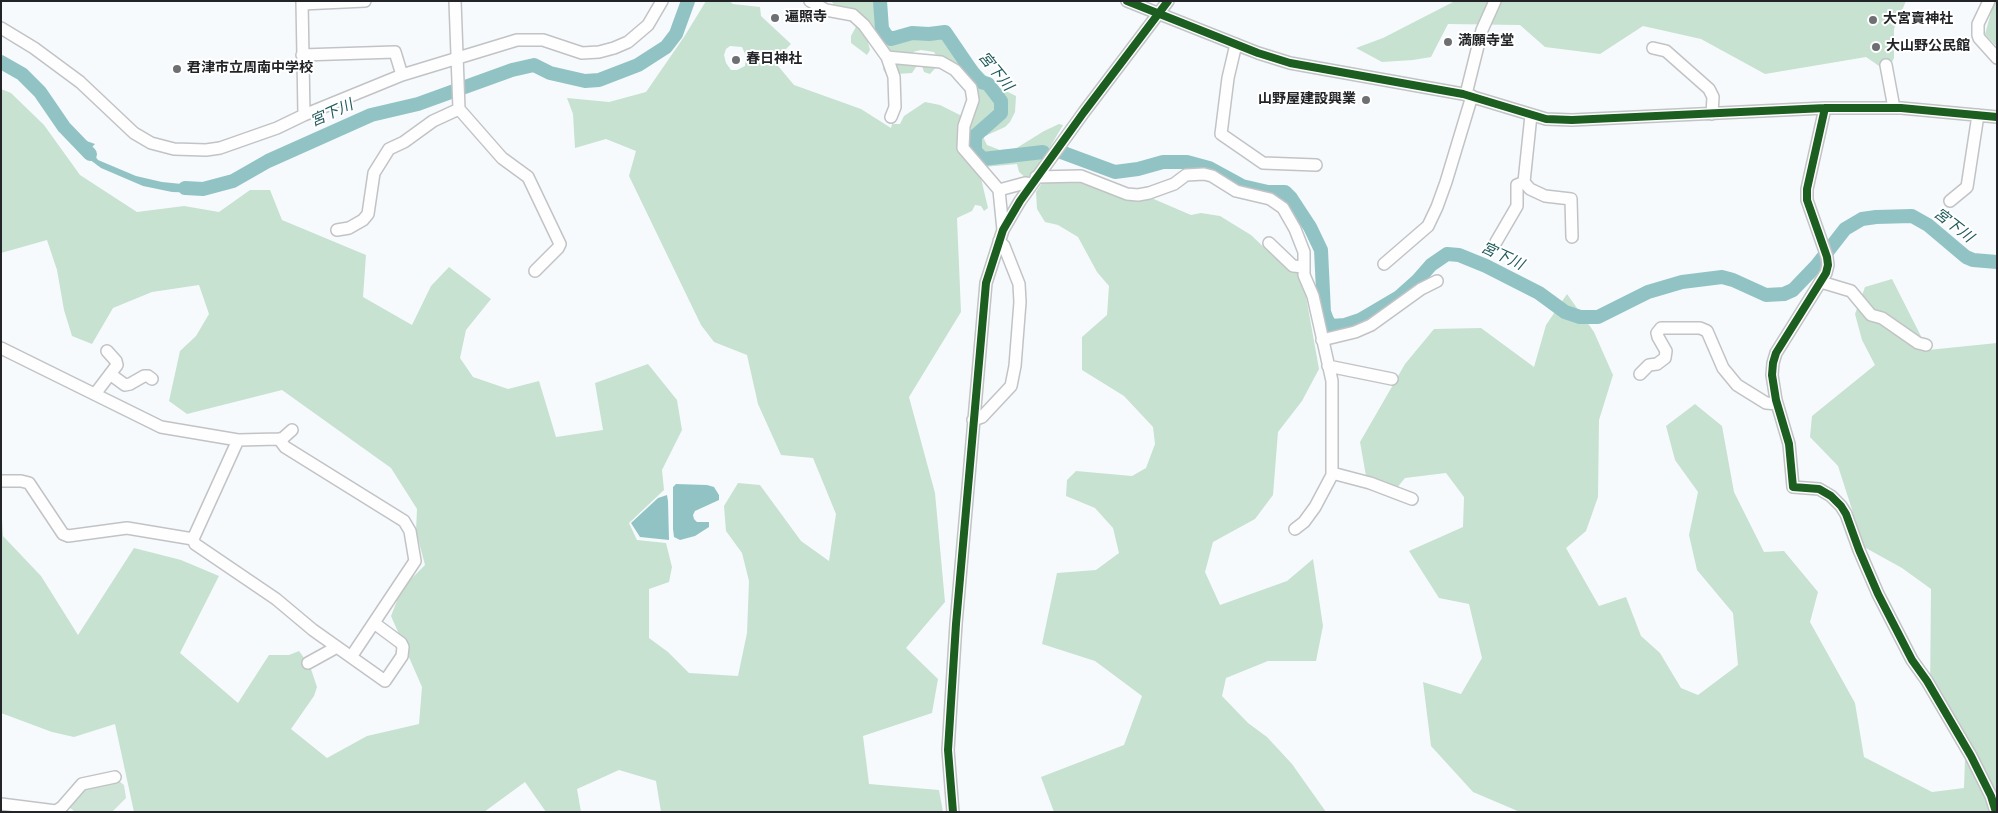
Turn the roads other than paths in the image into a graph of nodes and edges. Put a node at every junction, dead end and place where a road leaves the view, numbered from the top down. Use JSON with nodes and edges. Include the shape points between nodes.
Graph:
{"nodes":[{"id":1,"x":365,"y":1,"type":"edge"},
{"id":2,"x":455,"y":1,"type":"edge"},
{"id":3,"x":662,"y":1,"type":"edge"},
{"id":4,"x":810,"y":1,"type":"edge"},
{"id":5,"x":1127,"y":1,"type":"edge"},
{"id":6,"x":1168,"y":1,"type":"edge"},
{"id":7,"x":1495,"y":1,"type":"edge"},
{"id":8,"x":1989,"y":1,"type":"edge"},
{"id":9,"x":302,"y":3,"type":"edge"},
{"id":10,"x":1160,"y":14,"type":"junction"},
{"id":11,"x":1,"y":28,"type":"edge"},
{"id":12,"x":1236,"y":44,"type":"junction"},
{"id":13,"x":1652,"y":48,"type":"dead end"},
{"id":14,"x":302,"y":55,"type":"junction"},
{"id":15,"x":887,"y":57,"type":"junction"},
{"id":16,"x":457,"y":58,"type":"junction"},
{"id":17,"x":1997,"y":58,"type":"edge"},
{"id":18,"x":1886,"y":66,"type":"dead end"},
{"id":19,"x":402,"y":75,"type":"junction"},
{"id":20,"x":1469,"y":95,"type":"junction"},
{"id":21,"x":459,"y":106,"type":"junction"},
{"id":22,"x":1825,"y":108,"type":"junction"},
{"id":23,"x":1894,"y":108,"type":"junction"},
{"id":24,"x":1712,"y":114,"type":"junction"},
{"id":25,"x":304,"y":115,"type":"junction"},
{"id":26,"x":1531,"y":115,"type":"junction"},
{"id":27,"x":1978,"y":115,"type":"junction"},
{"id":28,"x":891,"y":117,"type":"dead end"},
{"id":29,"x":1997,"y":117,"type":"edge"},
{"id":30,"x":1316,"y":165,"type":"dead end"},
{"id":31,"x":1034,"y":181,"type":"junction"},
{"id":32,"x":1524,"y":182,"type":"junction"},
{"id":33,"x":999,"y":190,"type":"junction"},
{"id":34,"x":1950,"y":201,"type":"dead end"},
{"id":35,"x":337,"y":230,"type":"dead end"},
{"id":36,"x":1001,"y":235,"type":"junction"},
{"id":37,"x":1572,"y":238,"type":"dead end"},
{"id":38,"x":1496,"y":242,"type":"dead end"},
{"id":39,"x":1268,"y":243,"type":"dead end"},
{"id":40,"x":1384,"y":264,"type":"dead end"},
{"id":41,"x":1304,"y":267,"type":"junction"},
{"id":42,"x":535,"y":271,"type":"dead end"},
{"id":43,"x":1437,"y":282,"type":"dead end"},
{"id":44,"x":1820,"y":282,"type":"junction"},
{"id":45,"x":1322,"y":340,"type":"junction"},
{"id":46,"x":1926,"y":345,"type":"dead end"},
{"id":47,"x":1,"y":348,"type":"edge"},
{"id":48,"x":107,"y":351,"type":"dead end"},
{"id":49,"x":1328,"y":366,"type":"junction"},
{"id":50,"x":110,"y":374,"type":"junction"},
{"id":51,"x":1640,"y":374,"type":"dead end"},
{"id":52,"x":152,"y":379,"type":"dead end"},
{"id":53,"x":1392,"y":380,"type":"dead end"},
{"id":54,"x":95,"y":394,"type":"junction"},
{"id":55,"x":1777,"y":404,"type":"junction"},
{"id":56,"x":973,"y":420,"type":"junction"},
{"id":57,"x":292,"y":430,"type":"dead end"},
{"id":58,"x":279,"y":439,"type":"junction"},
{"id":59,"x":238,"y":440,"type":"junction"},
{"id":60,"x":1332,"y":473,"type":"junction"},
{"id":61,"x":1,"y":481,"type":"edge"},
{"id":62,"x":1412,"y":499,"type":"dead end"},
{"id":63,"x":1294,"y":528,"type":"dead end"},
{"id":64,"x":193,"y":539,"type":"junction"},
{"id":65,"x":374,"y":623,"type":"junction"},
{"id":66,"x":337,"y":647,"type":"junction"},
{"id":67,"x":351,"y":657,"type":"junction"},
{"id":68,"x":308,"y":663,"type":"dead end"},
{"id":69,"x":116,"y":777,"type":"dead end"},
{"id":70,"x":1,"y":804,"type":"edge"},
{"id":71,"x":952,"y":812,"type":"edge"},
{"id":72,"x":1996,"y":812,"type":"edge"}],
"edges":[{"from":1,"to":9,"type":"street"},
{"from":2,"to":16,"type":"street"},
{"from":3,"to":16,"type":"street","via":[[648,26],[628,42],[614,48],[582,52],[543,40],[518,40]]},
{"from":4,"to":15,"type":"street","via":[[826,10],[853,15],[860,20]]},
{"from":5,"to":10,"type":"street"},
{"from":6,"to":10,"type":"street"},
{"from":7,"to":20,"type":"street","via":[[1482,30]]},
{"from":8,"to":17,"type":"street","via":[[1978,24],[1978,35]]},
{"from":9,"to":14,"type":"street"},
{"from":10,"to":12,"type":"street"},
{"from":10,"to":31,"type":"street"},
{"from":11,"to":25,"type":"street","via":[[80,82],[134,133],[159,145],[174,149],[220,148]]},
{"from":12,"to":20,"type":"street","via":[[1290,63]]},
{"from":12,"to":30,"type":"street","via":[[1221,134],[1264,162]]},
{"from":13,"to":24,"type":"street","via":[[1666,51],[1709,89]]},
{"from":14,"to":19,"type":"street","via":[[394,52]]},
{"from":14,"to":25,"type":"street"},
{"from":15,"to":28,"type":"street","via":[[894,77],[895,106]]},
{"from":15,"to":33,"type":"street","via":[[941,62],[955,70],[971,88],[973,100],[964,126],[963,148]]},
{"from":16,"to":19,"type":"street"},
{"from":16,"to":21,"type":"street"},
{"from":18,"to":23,"type":"street"},
{"from":19,"to":25,"type":"street"},
{"from":20,"to":26,"type":"street"},
{"from":20,"to":40,"type":"street","via":[[1446,182],[1428,226]]},
{"from":21,"to":35,"type":"street","via":[[389,149],[374,173],[368,214],[346,230]]},
{"from":21,"to":42,"type":"street","via":[[502,158],[528,177],[555,232],[560,244],[558,248]]},
{"from":22,"to":23,"type":"street"},
{"from":22,"to":24,"type":"street"},
{"from":22,"to":44,"type":"street","via":[[1807,189],[1807,200],[1826,252],[1826,273]]},
{"from":23,"to":27,"type":"street"},
{"from":24,"to":26,"type":"street","via":[[1558,120]]},
{"from":26,"to":32,"type":"street"},
{"from":27,"to":29,"type":"street"},
{"from":27,"to":34,"type":"street","via":[[1967,187]]},
{"from":31,"to":33,"type":"street"},
{"from":31,"to":36,"type":"street"},
{"from":31,"to":41,"type":"street","via":[[1081,176],[1127,194],[1138,194],[1174,184],[1186,174],[1212,176],[1231,189],[1270,199],[1283,208],[1302,244]]},
{"from":32,"to":37,"type":"street","via":[[1545,196],[1571,199]]},
{"from":32,"to":38,"type":"street","via":[[1517,185],[1517,206]]},
{"from":33,"to":36,"type":"street"},
{"from":36,"to":56,"type":"street","via":[[986,283]]},
{"from":36,"to":56,"type":"street","via":[[1019,284],[1015,366],[1011,386],[982,417]]},
{"from":39,"to":41,"type":"street","via":[[1293,266]]},
{"from":41,"to":45,"type":"street"},
{"from":43,"to":45,"type":"street","via":[[1421,289],[1371,325]]},
{"from":44,"to":46,"type":"street","via":[[1851,291],[1871,315],[1882,318]]},
{"from":44,"to":55,"type":"street","via":[[1776,353],[1772,375]]},
{"from":45,"to":49,"type":"street"},
{"from":47,"to":54,"type":"street"},
{"from":48,"to":50,"type":"street","via":[[116,361]]},
{"from":49,"to":53,"type":"street"},
{"from":49,"to":60,"type":"street","via":[[1332,381]]},
{"from":50,"to":52,"type":"street","via":[[125,385],[144,376]]},
{"from":50,"to":54,"type":"street"},
{"from":51,"to":55,"type":"street","via":[[1649,365],[1665,358],[1666,351],[1657,334],[1660,328],[1700,328],[1706,331],[1723,368],[1737,385],[1766,403]]},
{"from":54,"to":59,"type":"street","via":[[161,427]]},
{"from":55,"to":72,"type":"street","via":[[1789,444],[1793,487],[1819,489],[1831,496],[1846,514],[1878,594],[1912,660],[1971,756]]},
{"from":56,"to":71,"type":"street","via":[[948,750]]},
{"from":57,"to":58,"type":"street"},
{"from":58,"to":59,"type":"street"},
{"from":58,"to":65,"type":"street","via":[[285,447],[408,526],[415,561]]},
{"from":59,"to":64,"type":"street"},
{"from":60,"to":62,"type":"street"},
{"from":60,"to":63,"type":"street","via":[[1315,507],[1304,522]]},
{"from":61,"to":64,"type":"street","via":[[29,483],[63,534],[72,536],[131,528]]},
{"from":64,"to":66,"type":"street","via":[[195,544],[269,594]]},
{"from":65,"to":67,"type":"street"},
{"from":65,"to":67,"type":"street","via":[[400,643],[402,656],[385,681]]},
{"from":66,"to":67,"type":"street"},
{"from":66,"to":68,"type":"street"},
{"from":69,"to":70,"type":"street","via":[[82,784],[56,811]]}]}
